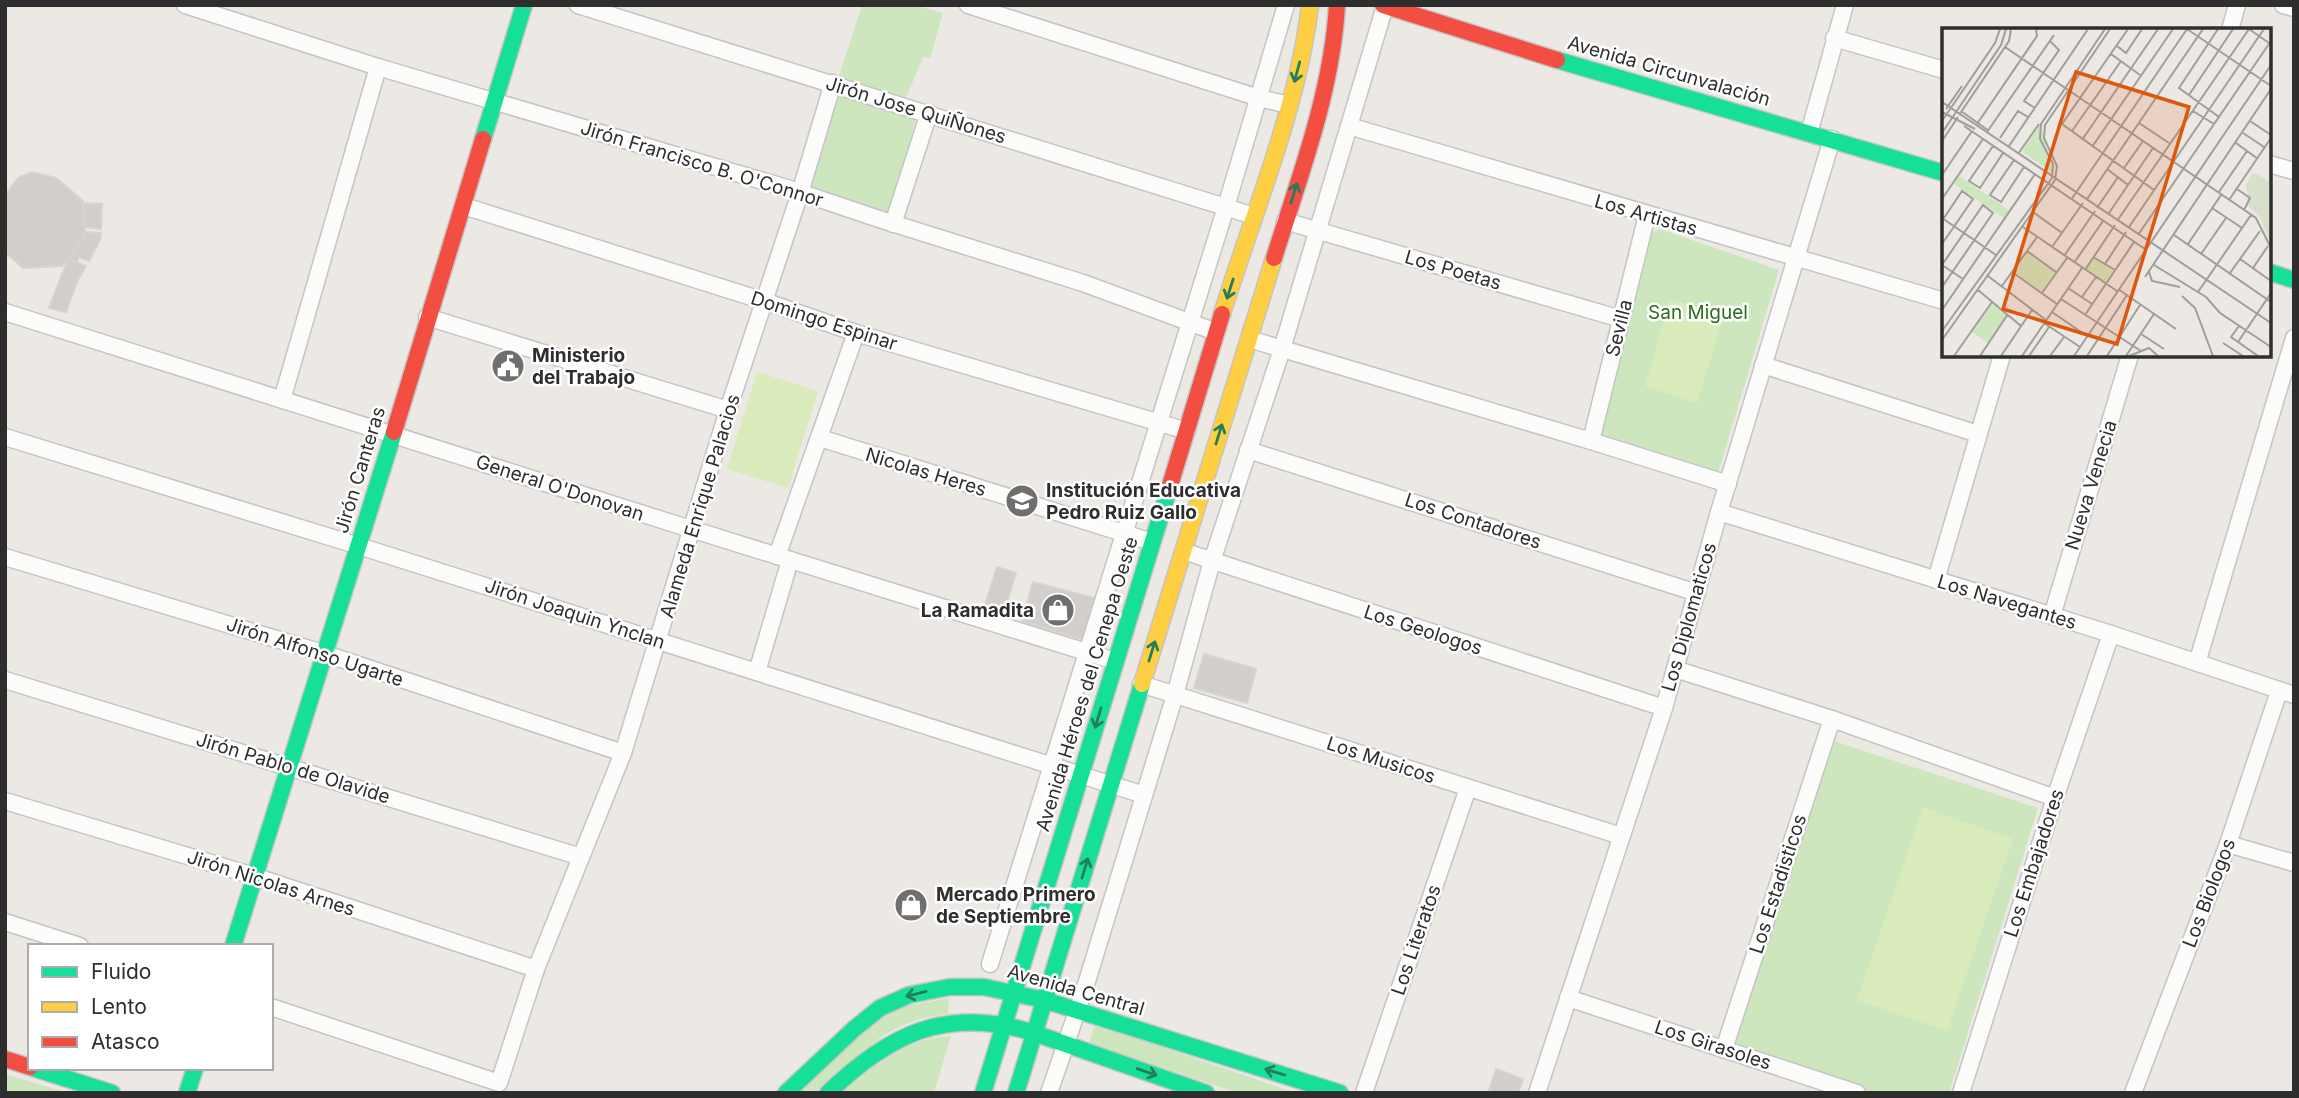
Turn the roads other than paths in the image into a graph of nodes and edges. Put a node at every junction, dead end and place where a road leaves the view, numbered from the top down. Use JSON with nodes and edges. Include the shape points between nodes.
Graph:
{"nodes":[{"id":1,"x":185,"y":5,"type":"edge"},
{"id":2,"x":524,"y":5,"type":"edge"},
{"id":3,"x":578,"y":5,"type":"edge"},
{"id":4,"x":968,"y":5,"type":"edge"},
{"id":5,"x":1286,"y":5,"type":"edge"},
{"id":6,"x":1310,"y":5,"type":"edge"},
{"id":7,"x":1337,"y":5,"type":"edge"},
{"id":8,"x":1845,"y":5,"type":"edge"},
{"id":9,"x":2237,"y":5,"type":"edge"},
{"id":10,"x":2283,"y":5,"type":"edge"},
{"id":11,"x":1384,"y":6,"type":"edge"},
{"id":12,"x":2294,"y":8,"type":"edge"},
{"id":13,"x":2231,"y":28,"type":"edge"},
{"id":14,"x":1835,"y":38,"type":"junction"},
{"id":15,"x":378,"y":67,"type":"junction"},
{"id":16,"x":1942,"y":69,"type":"edge"},
{"id":17,"x":833,"y":83,"type":"junction"},
{"id":18,"x":1259,"y":98,"type":"junction"},
{"id":19,"x":494,"y":102,"type":"junction"},
{"id":20,"x":1289,"y":104,"type":"junction"},
{"id":21,"x":929,"y":113,"type":"junction"},
{"id":22,"x":1349,"y":126,"type":"junction"},
{"id":23,"x":1809,"y":133,"type":"junction"},
{"id":24,"x":1832,"y":139,"type":"junction"},
{"id":25,"x":2271,"y":165,"type":"edge"},
{"id":26,"x":2294,"y":171,"type":"edge"},
{"id":27,"x":1942,"y":172,"type":"edge"},
{"id":28,"x":800,"y":193,"type":"junction"},
{"id":29,"x":464,"y":206,"type":"junction"},
{"id":30,"x":1226,"y":207,"type":"junction"},
{"id":31,"x":1647,"y":215,"type":"junction"},
{"id":32,"x":1254,"y":216,"type":"junction"},
{"id":33,"x":1285,"y":221,"type":"junction"},
{"id":34,"x":893,"y":224,"type":"junction"},
{"id":35,"x":1316,"y":230,"type":"junction"},
{"id":36,"x":1797,"y":257,"type":"junction"},
{"id":37,"x":2271,"y":273,"type":"edge"},
{"id":38,"x":2294,"y":280,"type":"edge"},
{"id":39,"x":1942,"y":300,"type":"edge"},
{"id":40,"x":764,"y":301,"type":"junction"},
{"id":41,"x":5,"y":312,"type":"edge"},
{"id":42,"x":427,"y":317,"type":"junction"},
{"id":43,"x":1621,"y":319,"type":"junction"},
{"id":44,"x":1190,"y":322,"type":"junction"},
{"id":45,"x":1216,"y":331,"type":"junction"},
{"id":46,"x":856,"y":333,"type":"junction"},
{"id":47,"x":2294,"y":338,"type":"edge"},
{"id":48,"x":1249,"y":340,"type":"junction"},
{"id":49,"x":1282,"y":349,"type":"junction"},
{"id":50,"x":2001,"y":357,"type":"edge"},
{"id":51,"x":2128,"y":357,"type":"edge"},
{"id":52,"x":1763,"y":365,"type":"junction"},
{"id":53,"x":282,"y":400,"type":"junction"},
{"id":54,"x":728,"y":410,"type":"junction"},
{"id":55,"x":1158,"y":423,"type":"junction"},
{"id":56,"x":1186,"y":431,"type":"junction"},
{"id":57,"x":1978,"y":434,"type":"junction"},
{"id":58,"x":393,"y":435,"type":"junction"},
{"id":59,"x":5,"y":437,"type":"edge"},
{"id":60,"x":821,"y":438,"type":"junction"},
{"id":61,"x":1591,"y":441,"type":"junction"},
{"id":62,"x":1248,"y":450,"type":"junction"},
{"id":63,"x":1728,"y":484,"type":"junction"},
{"id":64,"x":1719,"y":512,"type":"junction"},
{"id":65,"x":692,"y":530,"type":"junction"},
{"id":66,"x":1124,"y":534,"type":"junction"},
{"id":67,"x":1152,"y":542,"type":"junction"},
{"id":68,"x":359,"y":545,"type":"junction"},
{"id":69,"x":1183,"y":551,"type":"junction"},
{"id":70,"x":5,"y":557,"type":"edge"},
{"id":71,"x":783,"y":558,"type":"junction"},
{"id":72,"x":1212,"y":561,"type":"junction"},
{"id":73,"x":1936,"y":580,"type":"junction"},
{"id":74,"x":1697,"y":593,"type":"junction"},
{"id":75,"x":2052,"y":616,"type":"junction"},
{"id":76,"x":2111,"y":634,"type":"junction"},
{"id":77,"x":659,"y":641,"type":"junction"},
{"id":78,"x":1087,"y":652,"type":"junction"},
{"id":79,"x":326,"y":654,"type":"junction"},
{"id":80,"x":1115,"y":661,"type":"junction"},
{"id":81,"x":2197,"y":663,"type":"junction"},
{"id":82,"x":1675,"y":670,"type":"junction"},
{"id":83,"x":757,"y":672,"type":"junction"},
{"id":84,"x":5,"y":680,"type":"edge"},
{"id":85,"x":1141,"y":684,"type":"junction"},
{"id":86,"x":2286,"y":693,"type":"edge"},
{"id":87,"x":1175,"y":695,"type":"junction"},
{"id":88,"x":1664,"y":708,"type":"junction"},
{"id":89,"x":1832,"y":719,"type":"junction"},
{"id":90,"x":624,"y":753,"type":"junction"},
{"id":91,"x":1052,"y":764,"type":"junction"},
{"id":92,"x":290,"y":767,"type":"junction"},
{"id":93,"x":1081,"y":774,"type":"junction"},
{"id":94,"x":1110,"y":784,"type":"junction"},
{"id":95,"x":1468,"y":788,"type":"junction"},
{"id":96,"x":1144,"y":795,"type":"junction"},
{"id":97,"x":2055,"y":798,"type":"junction"},
{"id":98,"x":5,"y":800,"type":"edge"},
{"id":99,"x":1621,"y":836,"type":"junction"},
{"id":100,"x":2228,"y":844,"type":"junction"},
{"id":101,"x":581,"y":857,"type":"junction"},
{"id":102,"x":2294,"y":863,"type":"edge"},
{"id":103,"x":254,"y":876,"type":"junction"},
{"id":104,"x":5,"y":922,"type":"edge"},
{"id":105,"x":74,"y":944,"type":"edge"},
{"id":106,"x":234,"y":944,"type":"edge"},
{"id":107,"x":990,"y":964,"type":"dead end"},
{"id":108,"x":536,"y":969,"type":"junction"},
{"id":109,"x":1014,"y":992,"type":"junction"},
{"id":110,"x":1569,"y":998,"type":"junction"},
{"id":111,"x":1044,"y":1000,"type":"junction"},
{"id":112,"x":273,"y":1008,"type":"edge"},
{"id":113,"x":1078,"y":1010,"type":"junction"},
{"id":114,"x":1004,"y":1025,"type":"junction"},
{"id":115,"x":1034,"y":1034,"type":"junction"},
{"id":116,"x":1064,"y":1045,"type":"junction"},
{"id":117,"x":1724,"y":1048,"type":"junction"},
{"id":118,"x":5,"y":1059,"type":"edge"},
{"id":119,"x":28,"y":1067,"type":"edge"},
{"id":120,"x":38,"y":1070,"type":"edge"},
{"id":121,"x":194,"y":1070,"type":"edge"},
{"id":122,"x":112,"y":1093,"type":"edge"},
{"id":123,"x":187,"y":1093,"type":"edge"},
{"id":124,"x":786,"y":1093,"type":"edge"},
{"id":125,"x":828,"y":1093,"type":"edge"},
{"id":126,"x":982,"y":1093,"type":"edge"},
{"id":127,"x":1016,"y":1093,"type":"edge"},
{"id":128,"x":1049,"y":1093,"type":"edge"},
{"id":129,"x":1206,"y":1093,"type":"edge"},
{"id":130,"x":1340,"y":1093,"type":"edge"},
{"id":131,"x":1364,"y":1093,"type":"edge"},
{"id":132,"x":1537,"y":1093,"type":"edge"},
{"id":133,"x":1857,"y":1093,"type":"edge"},
{"id":134,"x":1961,"y":1093,"type":"edge"},
{"id":135,"x":2133,"y":1093,"type":"edge"}],
"edges":[{"from":1,"to":15,"type":"street","name":"Jirón Francisco B. O'Connor"},
{"from":2,"to":19,"type":"main road","name":"Jirón Canteras"},
{"from":3,"to":17,"type":"street","name":"Jirón Jose QuiÑones"},
{"from":4,"to":18,"type":"street"},
{"from":5,"to":18,"type":"street"},
{"from":6,"to":20,"type":"main road","name":"Avenida Héroes del Cenepa Oeste","one_way":true},
{"from":33,"to":7,"type":"main road","one_way":true,"via":[[1321,106],[1335,40]]},
{"from":8,"to":14,"type":"street"},
{"from":9,"to":13,"type":"street"},
{"from":10,"to":12,"type":"street"},
{"from":11,"to":22,"type":"street"},
{"from":11,"to":23,"type":"main road","name":"Avenida Circunvalación"},
{"from":14,"to":16,"type":"street"},
{"from":14,"to":23,"type":"street"},
{"from":15,"to":19,"type":"street","name":"Jirón Francisco B. O'Connor"},
{"from":15,"to":53,"type":"street"},
{"from":17,"to":21,"type":"street","name":"Jirón Jose QuiÑones"},
{"from":17,"to":28,"type":"street","name":"Alameda Enrique Palacios"},
{"from":18,"to":20,"type":"street"},
{"from":18,"to":30,"type":"street"},
{"from":19,"to":28,"type":"street","name":"Jirón Francisco B. O'Connor"},
{"from":19,"to":29,"type":"main road","name":"Jirón Canteras"},
{"from":20,"to":32,"type":"main road","name":"Avenida Héroes del Cenepa Oeste"},
{"from":21,"to":30,"type":"street","name":"Jirón Jose QuiÑones"},
{"from":21,"to":34,"type":"street"},
{"from":22,"to":31,"type":"street","name":"Los Artistas"},
{"from":22,"to":35,"type":"street"},
{"from":23,"to":24,"type":"main road","name":"Avenida Circunvalación"},
{"from":24,"to":27,"type":"main road","name":"Avenida Circunvalación"},
{"from":24,"to":36,"type":"street","name":"Los Diplomaticos"},
{"from":25,"to":26,"type":"street"},
{"from":28,"to":34,"type":"street","name":"Jirón Francisco B. O'Connor"},
{"from":28,"to":40,"type":"street","name":"Alameda Enrique Palacios"},
{"from":29,"to":40,"type":"street","name":"Domingo Espinar"},
{"from":29,"to":42,"type":"main road","name":"Jirón Canteras"},
{"from":30,"to":32,"type":"street","name":"Jirón Jose QuiÑones"},
{"from":30,"to":44,"type":"street"},
{"from":31,"to":36,"type":"street","name":"Los Artistas"},
{"from":31,"to":43,"type":"street","name":"Sevilla"},
{"from":32,"to":45,"type":"main road","name":"Avenida Héroes del Cenepa Oeste","one_way":true},
{"from":33,"to":35,"type":"street","name":"Los Poetas"},
{"from":33,"to":48,"type":"main road"},
{"from":34,"to":44,"type":"street","name":"Jirón Francisco B. O'Connor"},
{"from":35,"to":43,"type":"street","name":"Los Poetas"},
{"from":35,"to":49,"type":"street"},
{"from":36,"to":39,"type":"street","name":"Los Artistas"},
{"from":36,"to":52,"type":"street","name":"Los Diplomaticos"},
{"from":37,"to":38,"type":"main road"},
{"from":40,"to":46,"type":"street","name":"Domingo Espinar"},
{"from":40,"to":54,"type":"street","name":"Alameda Enrique Palacios"},
{"from":41,"to":53,"type":"street","name":"General O'Donovan"},
{"from":42,"to":54,"type":"street"},
{"from":42,"to":58,"type":"main road","name":"Jirón Canteras"},
{"from":43,"to":61,"type":"street","name":"Sevilla"},
{"from":44,"to":45,"type":"street","name":"Jirón Francisco B. O'Connor"},
{"from":44,"to":55,"type":"street"},
{"from":45,"to":56,"type":"main road","name":"Avenida Héroes del Cenepa Oeste"},
{"from":46,"to":55,"type":"street","name":"Domingo Espinar"},
{"from":46,"to":60,"type":"street"},
{"from":47,"to":81,"type":"street"},
{"from":48,"to":49,"type":"street"},
{"from":69,"to":48,"type":"main road","one_way":true},
{"from":49,"to":61,"type":"street"},
{"from":49,"to":62,"type":"street"},
{"from":50,"to":57,"type":"street"},
{"from":51,"to":75,"type":"street","name":"Nueva Venecia"},
{"from":52,"to":57,"type":"street"},
{"from":52,"to":63,"type":"street","name":"Los Diplomaticos"},
{"from":53,"to":58,"type":"street","name":"General O'Donovan"},
{"from":54,"to":65,"type":"street","name":"Alameda Enrique Palacios"},
{"from":55,"to":56,"type":"street","name":"Domingo Espinar"},
{"from":55,"to":66,"type":"street"},
{"from":56,"to":67,"type":"main road","name":"Avenida Héroes del Cenepa Oeste"},
{"from":57,"to":73,"type":"street"},
{"from":58,"to":65,"type":"street","name":"General O'Donovan"},
{"from":58,"to":68,"type":"main road","name":"Jirón Canteras"},
{"from":59,"to":68,"type":"street","name":"Jirón Joaquin Ynclan"},
{"from":60,"to":66,"type":"street","name":"Nicolas Heres"},
{"from":60,"to":71,"type":"street"},
{"from":61,"to":63,"type":"street"},
{"from":62,"to":72,"type":"street"},
{"from":62,"to":74,"type":"street","name":"Los Contadores"},
{"from":63,"to":64,"type":"street","name":"Los Diplomaticos"},
{"from":64,"to":73,"type":"street","name":"Los Navegantes"},
{"from":64,"to":74,"type":"street","name":"Los Diplomaticos"},
{"from":65,"to":71,"type":"street","name":"General O'Donovan"},
{"from":65,"to":77,"type":"street","name":"Alameda Enrique Palacios"},
{"from":66,"to":67,"type":"street","name":"Nicolas Heres"},
{"from":66,"to":78,"type":"street"},
{"from":67,"to":80,"type":"main road","name":"Avenida Héroes del Cenepa Oeste"},
{"from":68,"to":77,"type":"street","name":"Jirón Joaquin Ynclan"},
{"from":68,"to":79,"type":"main road","name":"Jirón Canteras"},
{"from":69,"to":72,"type":"street","name":"Los Geologos"},
{"from":85,"to":69,"type":"main road","one_way":true},
{"from":70,"to":79,"type":"street","name":"Jirón Alfonso Ugarte"},
{"from":71,"to":78,"type":"street","name":"General O'Donovan"},
{"from":71,"to":83,"type":"street"},
{"from":72,"to":87,"type":"street"},
{"from":72,"to":88,"type":"street","name":"Los Geologos"},
{"from":73,"to":75,"type":"street","name":"Los Navegantes"},
{"from":74,"to":82,"type":"street","name":"Los Diplomaticos"},
{"from":75,"to":76,"type":"street","name":"Los Navegantes"},
{"from":76,"to":81,"type":"street","name":"Los Navegantes"},
{"from":76,"to":97,"type":"street","name":"Los Embajadores"},
{"from":77,"to":83,"type":"street","name":"Jirón Joaquin Ynclan"},
{"from":77,"to":90,"type":"street","name":"Alameda Enrique Palacios"},
{"from":78,"to":80,"type":"street","name":"General O'Donovan"},
{"from":78,"to":91,"type":"street"},
{"from":79,"to":90,"type":"street","name":"Jirón Alfonso Ugarte"},
{"from":79,"to":92,"type":"main road","name":"Jirón Canteras"},
{"from":80,"to":93,"type":"main road","name":"Avenida Héroes del Cenepa Oeste","one_way":true},
{"from":81,"to":86,"type":"street","name":"Los Navegantes"},
{"from":82,"to":88,"type":"street","name":"Los Diplomaticos"},
{"from":82,"to":89,"type":"street"},
{"from":83,"to":91,"type":"street","name":"Jirón Joaquin Ynclan"},
{"from":84,"to":92,"type":"street","name":"Jirón Pablo de Olavide"},
{"from":85,"to":87,"type":"street","name":"Los Musicos"},
{"from":85,"to":94,"type":"main road"},
{"from":86,"to":100,"type":"street","name":"Los Biologos"},
{"from":87,"to":95,"type":"street","name":"Los Musicos"},
{"from":87,"to":96,"type":"street"},
{"from":88,"to":99,"type":"street","name":"Los Diplomaticos"},
{"from":89,"to":97,"type":"street"},
{"from":89,"to":117,"type":"street","name":"Los Estadisticos"},
{"from":90,"to":101,"type":"street","name":"Alameda Enrique Palacios"},
{"from":91,"to":93,"type":"street","name":"Jirón Joaquin Ynclan"},
{"from":91,"to":107,"type":"street"},
{"from":92,"to":101,"type":"street","name":"Jirón Pablo de Olavide"},
{"from":92,"to":103,"type":"main road","name":"Jirón Canteras"},
{"from":93,"to":94,"type":"street","name":"Jirón Joaquin Ynclan"},
{"from":93,"to":109,"type":"main road","name":"Avenida Héroes del Cenepa Oeste"},
{"from":94,"to":96,"type":"street","name":"Jirón Joaquin Ynclan"},
{"from":111,"to":94,"type":"main road","one_way":true},
{"from":95,"to":99,"type":"street","name":"Los Musicos"},
{"from":95,"to":131,"type":"street","name":"Los Literatos"},
{"from":96,"to":113,"type":"street"},
{"from":97,"to":134,"type":"street","name":"Los Embajadores"},
{"from":98,"to":103,"type":"street","name":"Jirón Nicolas Arnes"},
{"from":99,"to":110,"type":"street","name":"Los Diplomaticos"},
{"from":100,"to":102,"type":"street"},
{"from":100,"to":135,"type":"street","name":"Los Biologos"},
{"from":101,"to":108,"type":"street","name":"Alameda Enrique Palacios"},
{"from":103,"to":106,"type":"main road","name":"Jirón Canteras"},
{"from":103,"to":108,"type":"street","name":"Jirón Nicolas Arnes"},
{"from":104,"to":105,"type":"street"},
{"from":108,"to":112,"type":"street","name":"Alameda Enrique Palacios","via":[[499,1083]]},
{"from":109,"to":111,"type":"main road","name":"Avenida Central"},
{"from":109,"to":114,"type":"main road","name":"Avenida Héroes del Cenepa Oeste"},
{"from":109,"to":124,"type":"main road","name":"Avenida Central","one_way":true,"via":[[950,987],[909,995],[880,1008],[854,1028]]},
{"from":110,"to":117,"type":"street","name":"Los Girasoles"},
{"from":110,"to":132,"type":"street","name":"Los Diplomaticos"},
{"from":111,"to":113,"type":"main road","name":"Avenida Central"},
{"from":111,"to":115,"type":"main road"},
{"from":113,"to":116,"type":"street"},
{"from":130,"to":113,"type":"main road","name":"Avenida Central","one_way":true},
{"from":114,"to":115,"type":"main road"},
{"from":114,"to":125,"type":"main road","via":[[968,1021],[908,1032],[878,1048]]},
{"from":114,"to":126,"type":"main road","name":"Avenida Héroes del Cenepa Oeste"},
{"from":115,"to":116,"type":"main road"},
{"from":115,"to":127,"type":"main road"},
{"from":116,"to":128,"type":"street"},
{"from":116,"to":129,"type":"main road","one_way":true},
{"from":117,"to":133,"type":"street","name":"Los Girasoles"},
{"from":118,"to":119,"type":"main road"},
{"from":120,"to":122,"type":"main road"},
{"from":121,"to":123,"type":"main road"}]}
